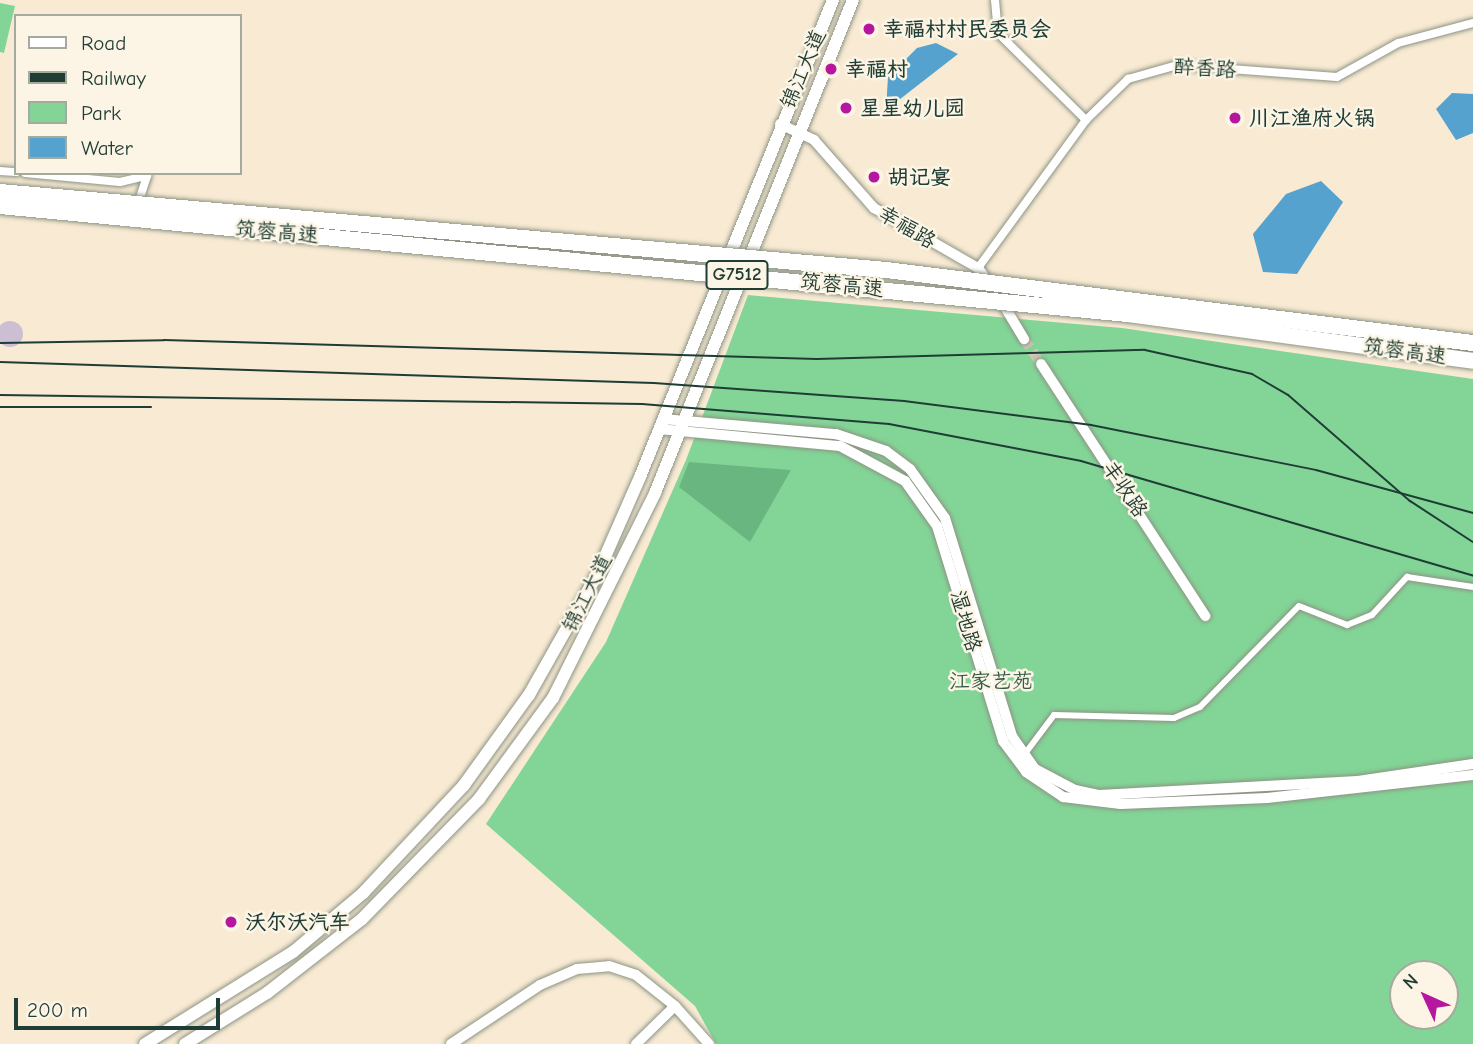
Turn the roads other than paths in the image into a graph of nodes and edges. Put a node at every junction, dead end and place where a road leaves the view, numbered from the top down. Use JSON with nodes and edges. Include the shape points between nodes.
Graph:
{"nodes":[{"id":1,"x":833,"y":0,"type":"edge"},
{"id":2,"x":853,"y":0,"type":"edge"},
{"id":3,"x":995,"y":0,"type":"edge"},
{"id":4,"x":1473,"y":23,"type":"edge"},
{"id":5,"x":1086,"y":120,"type":"junction"},
{"id":6,"x":780,"y":124,"type":"junction"},
{"id":7,"x":798,"y":133,"type":"junction"},
{"id":8,"x":46,"y":175,"type":"edge"},
{"id":9,"x":0,"y":192,"type":"edge"},
{"id":10,"x":0,"y":206,"type":"edge"},
{"id":11,"x":131,"y":222,"type":"dead end"},
{"id":12,"x":978,"y":268,"type":"junction"},
{"id":13,"x":1024,"y":339,"type":"tunnel mouth"},
{"id":14,"x":1473,"y":342,"type":"edge"},
{"id":15,"x":1473,"y":361,"type":"edge"},
{"id":16,"x":1041,"y":364,"type":"tunnel mouth"},
{"id":17,"x":661,"y":424,"type":"junction"},
{"id":18,"x":680,"y":427,"type":"junction"},
{"id":19,"x":1473,"y":587,"type":"edge"},
{"id":20,"x":1205,"y":616,"type":"dead end"},
{"id":21,"x":1021,"y":757,"type":"junction"},
{"id":22,"x":1473,"y":764,"type":"edge"},
{"id":23,"x":1473,"y":775,"type":"edge"},
{"id":24,"x":675,"y":1006,"type":"junction"},
{"id":25,"x":145,"y":1044,"type":"edge"},
{"id":26,"x":185,"y":1044,"type":"edge"},
{"id":27,"x":451,"y":1044,"type":"edge"},
{"id":28,"x":636,"y":1044,"type":"edge"},
{"id":29,"x":709,"y":1044,"type":"edge"}],
"edges":[{"from":1,"to":6,"type":"main road","name":"锦江大道"},
{"from":2,"to":7,"type":"main road","name":"锦江大道"},
{"from":3,"to":5,"type":"street","via":[[998,33]]},
{"from":4,"to":5,"type":"street","name":"醉香路","via":[[1398,43],[1337,77],[1160,65],[1128,79]]},
{"from":5,"to":12,"type":"street","name":"醉香路"},
{"from":6,"to":7,"type":"street","name":"幸福路"},
{"from":6,"to":17,"type":"main road","name":"锦江大道"},
{"from":7,"to":12,"type":"street","name":"幸福路","via":[[814,141],[874,208]]},
{"from":7,"to":18,"type":"main road","name":"锦江大道"},
{"from":8,"to":11,"type":"street","via":[[120,182],[147,176]]},
{"from":9,"to":14,"type":"highway","name":"筑蓉高速","number":"G7512","bridge":true,"via":[[886,270]]},
{"from":10,"to":15,"type":"highway","name":"筑蓉高速","number":"G7512","bridge":true,"via":[[1114,313]]},
{"from":12,"to":13,"type":"street"},
{"from":16,"to":20,"type":"street","name":"丰收路"},
{"from":17,"to":18,"type":"street","name":"湿地路"},
{"from":17,"to":25,"type":"main road","name":"锦江大道","via":[[564,639],[464,785],[334,919],[235,992]]},
{"from":18,"to":21,"type":"street","name":"湿地路","via":[[840,446],[886,466],[929,513],[963,591]]},
{"from":18,"to":26,"type":"main road","name":"锦江大道","via":[[589,635],[528,735],[479,799],[336,941]]},
{"from":19,"to":21,"type":"street","via":[[1407,577],[1371,615],[1347,625],[1299,606],[1199,707],[1174,718],[1054,715]]},
{"from":21,"to":22,"type":"street","name":"湿地路","via":[[1053,780],[1099,794],[1358,781]]},
{"from":21,"to":23,"type":"street","name":"湿地路","via":[[1063,797],[1121,804],[1373,790]]},
{"from":24,"to":27,"type":"street","via":[[627,972],[609,965],[577,969],[496,1011]]},
{"from":24,"to":28,"type":"street"},
{"from":24,"to":29,"type":"street"}]}
